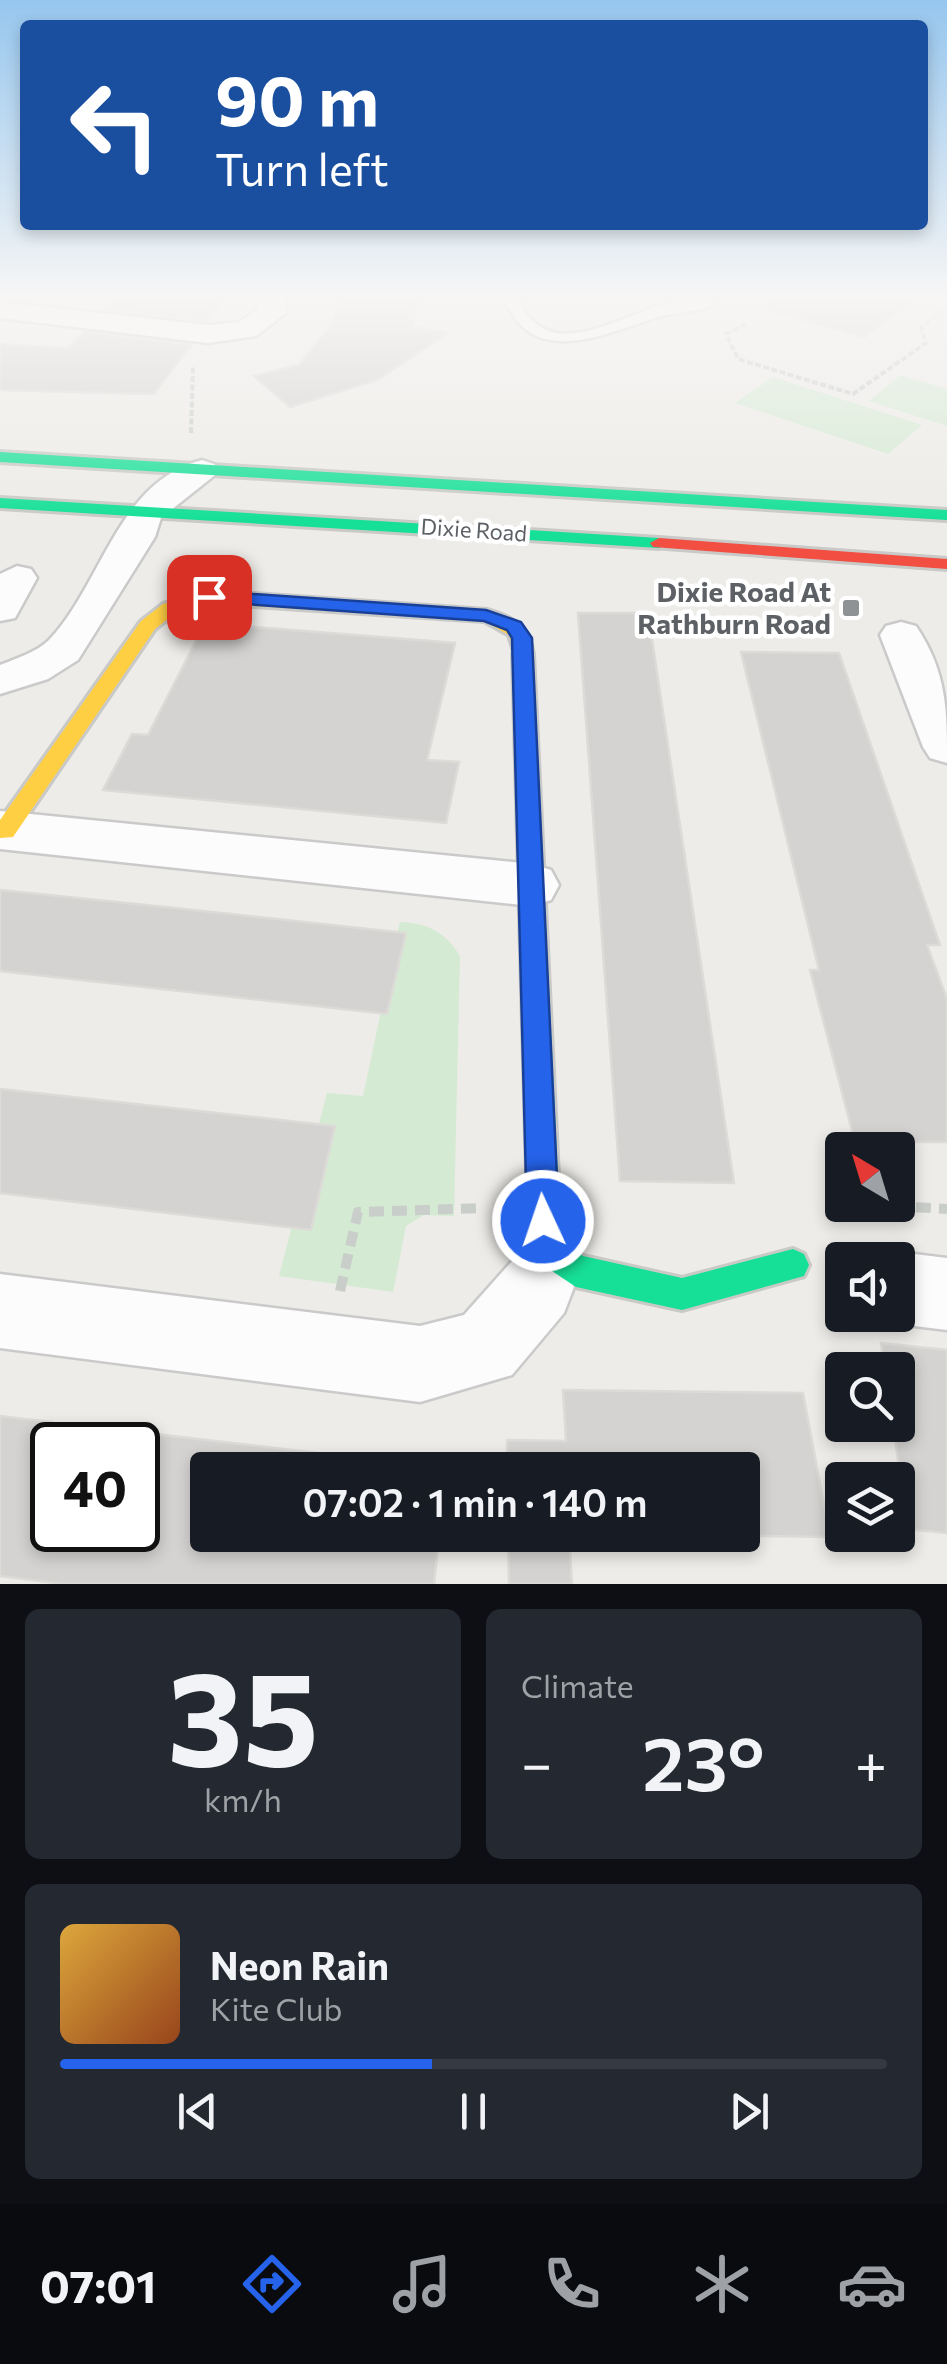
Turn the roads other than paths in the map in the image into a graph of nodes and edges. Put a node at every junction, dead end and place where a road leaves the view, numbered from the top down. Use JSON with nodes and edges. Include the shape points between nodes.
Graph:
{"nodes":[{"id":1,"x":196,"y":456,"type":"junction"},
{"id":2,"x":0,"y":457,"type":"edge"},
{"id":3,"x":0,"y":504,"type":"edge"},
{"id":4,"x":947,"y":515,"type":"edge"},
{"id":5,"x":140,"y":525,"type":"junction"},
{"id":6,"x":947,"y":564,"type":"edge"},
{"id":7,"x":901,"y":634,"type":"dead end"},
{"id":8,"x":0,"y":680,"type":"edge"},
{"id":9,"x":947,"y":747,"type":"edge"},
{"id":10,"x":2,"y":831,"type":"edge"},
{"id":11,"x":532,"y":884,"type":"junction"},
{"id":12,"x":793,"y":1265,"type":"dead end"},
{"id":13,"x":541,"y":1268,"type":"junction"},
{"id":14,"x":915,"y":1290,"type":"edge"},
{"id":15,"x":947,"y":1294,"type":"edge"},
{"id":16,"x":0,"y":1311,"type":"edge"}],
"edges":[{"from":1,"to":2,"type":"main road","name":"Dixie Road"},
{"from":1,"to":4,"type":"main road","name":"Dixie Road"},
{"from":1,"to":5,"type":"street"},
{"from":3,"to":5,"type":"main road","name":"Dixie Road"},
{"from":5,"to":6,"type":"main road","name":"Dixie Road","via":[[410,525]]},
{"from":5,"to":8,"type":"street","via":[[63,651]]},
{"from":7,"to":9,"type":"street"},
{"from":10,"to":11,"type":"street"},
{"from":10,"to":11,"type":"main road","via":[[140,634],[175,602],[209,597],[486,616],[514,626],[522,638]]},
{"from":11,"to":13,"type":"main road"},
{"from":12,"to":13,"type":"main road","via":[[682,1294]]},
{"from":13,"to":16,"type":"street","via":[[485,1348],[420,1364]]},
{"from":14,"to":15,"type":"street"}]}
